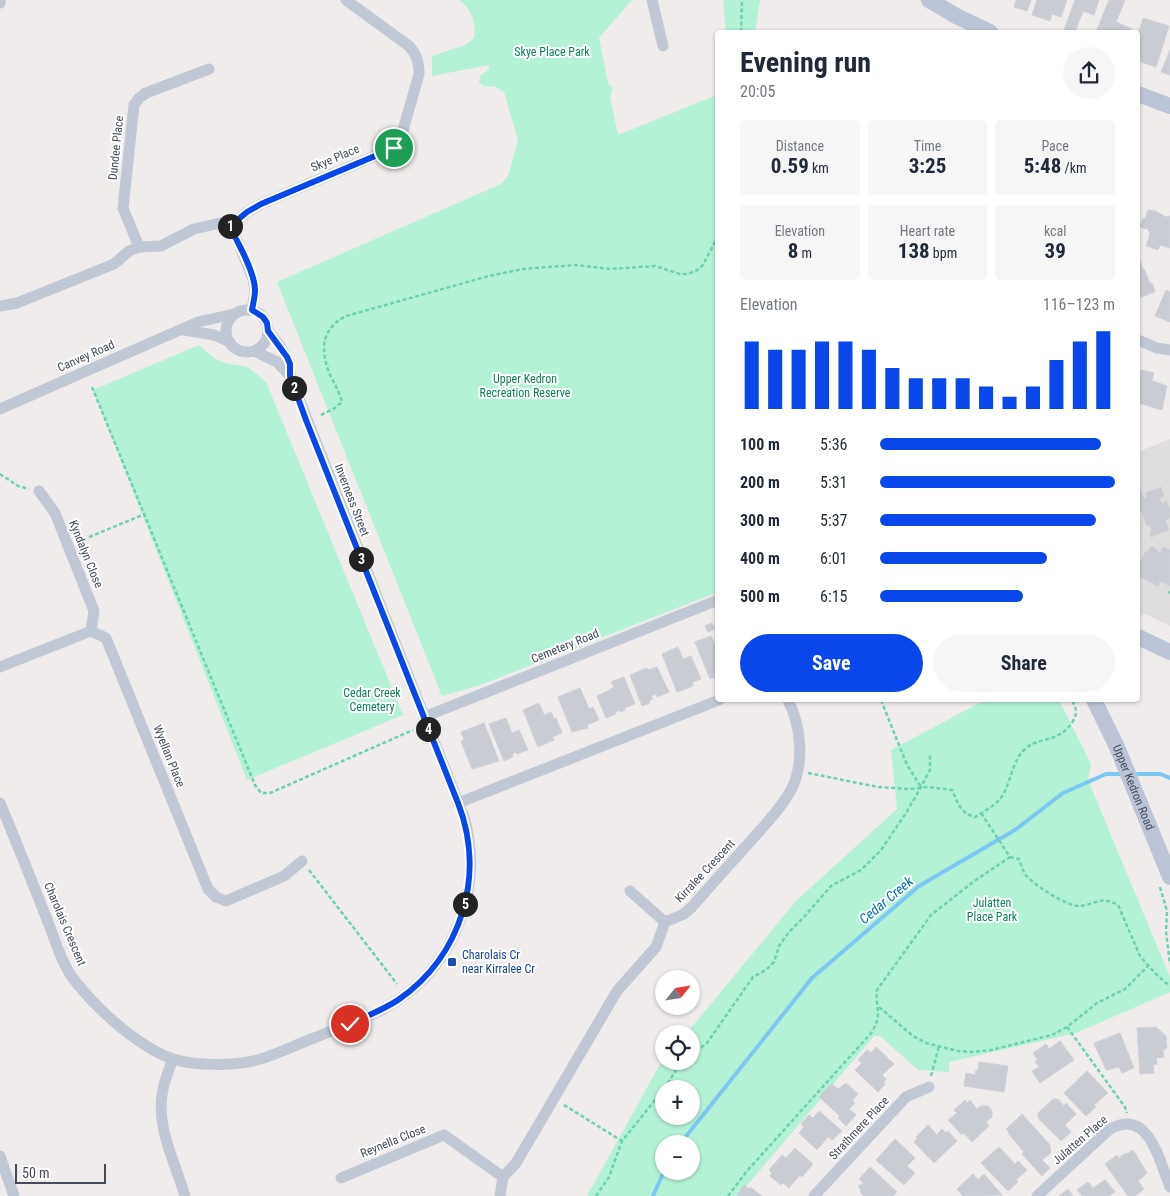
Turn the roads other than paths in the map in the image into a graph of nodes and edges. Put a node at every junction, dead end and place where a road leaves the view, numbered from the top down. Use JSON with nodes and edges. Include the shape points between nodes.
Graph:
{"nodes":[{"id":1,"x":346,"y":0,"type":"edge"},
{"id":2,"x":652,"y":0,"type":"edge"},
{"id":3,"x":929,"y":0,"type":"edge"},
{"id":4,"x":986,"y":30,"type":"edge"},
{"id":5,"x":663,"y":46,"type":"dead end"},
{"id":6,"x":209,"y":69,"type":"dead end"},
{"id":7,"x":1140,"y":95,"type":"edge"},
{"id":8,"x":1170,"y":106,"type":"edge"},
{"id":9,"x":229,"y":227,"type":"junction"},
{"id":10,"x":139,"y":247,"type":"junction"},
{"id":11,"x":0,"y":306,"type":"edge"},
{"id":12,"x":252,"y":310,"type":"junction"},
{"id":13,"x":234,"y":314,"type":"junction"},
{"id":14,"x":184,"y":330,"type":"junction"},
{"id":15,"x":268,"y":331,"type":"junction"},
{"id":16,"x":1140,"y":341,"type":"edge"},
{"id":17,"x":230,"y":342,"type":"junction"},
{"id":18,"x":1170,"y":350,"type":"edge"},
{"id":19,"x":254,"y":351,"type":"junction"},
{"id":20,"x":290,"y":376,"type":"junction"},
{"id":21,"x":0,"y":409,"type":"edge"},
{"id":22,"x":39,"y":491,"type":"road end"},
{"id":23,"x":715,"y":601,"type":"edge"},
{"id":24,"x":91,"y":631,"type":"junction"},
{"id":25,"x":1140,"y":638,"type":"edge"},
{"id":26,"x":1170,"y":652,"type":"edge"},
{"id":27,"x":0,"y":668,"type":"edge"},
{"id":28,"x":715,"y":702,"type":"edge"},
{"id":29,"x":789,"y":702,"type":"edge"},
{"id":30,"x":1095,"y":702,"type":"edge"},
{"id":31,"x":424,"y":717,"type":"junction"},
{"id":32,"x":0,"y":803,"type":"edge"},
{"id":33,"x":458,"y":803,"type":"junction"},
{"id":34,"x":302,"y":861,"type":"road end"},
{"id":35,"x":1169,"y":875,"type":"edge"},
{"id":36,"x":630,"y":891,"type":"dead end"},
{"id":37,"x":665,"y":922,"type":"junction"},
{"id":38,"x":173,"y":1059,"type":"junction"},
{"id":39,"x":929,"y":1087,"type":"road end"},
{"id":40,"x":0,"y":1156,"type":"edge"},
{"id":41,"x":503,"y":1177,"type":"junction"},
{"id":42,"x":341,"y":1178,"type":"dead end"},
{"id":43,"x":1170,"y":1187,"type":"edge"},
{"id":44,"x":14,"y":1196,"type":"edge"},
{"id":45,"x":185,"y":1196,"type":"edge"},
{"id":46,"x":500,"y":1196,"type":"edge"},
{"id":47,"x":814,"y":1196,"type":"edge"},
{"id":48,"x":1037,"y":1196,"type":"edge"}],
"edges":[{"from":1,"to":9,"type":"street","name":"Skye Place","via":[[416,54],[419,74],[400,141],[394,148],[261,204]]},
{"from":2,"to":5,"type":"street"},
{"from":3,"to":4,"type":"main road"},
{"from":6,"to":10,"type":"street","name":"Dundee Place","via":[[146,93],[134,105],[123,208]]},
{"from":7,"to":8,"type":"main road"},
{"from":9,"to":10,"type":"street","via":[[220,223],[210,224],[161,246]]},
{"from":9,"to":12,"type":"street","via":[[254,282]]},
{"from":10,"to":11,"type":"street","via":[[114,264],[17,303]]},
{"from":12,"to":13,"type":"street"},
{"from":12,"to":15,"type":"street","via":[[263,317]]},
{"from":13,"to":14,"type":"street","name":"Canvey Road","via":[[198,322]]},
{"from":13,"to":17,"type":"street","via":[[227,327]]},
{"from":14,"to":17,"type":"street","via":[[214,335]]},
{"from":14,"to":21,"type":"street","name":"Canvey Road"},
{"from":15,"to":19,"type":"street","via":[[263,345]]},
{"from":15,"to":20,"type":"street","name":"Inverness Street","via":[[287,357]]},
{"from":16,"to":18,"type":"street"},
{"from":17,"to":19,"type":"street","via":[[239,350]]},
{"from":19,"to":20,"type":"street","name":"Inverness Street","via":[[277,362]]},
{"from":20,"to":31,"type":"street","name":"Inverness Street"},
{"from":22,"to":24,"type":"street","name":"Kyndalyn Close","via":[[55,513],[94,611]]},
{"from":23,"to":31,"type":"street","name":"Cemetery Road"},
{"from":24,"to":27,"type":"street"},
{"from":24,"to":34,"type":"street","name":"Wyellan Place","via":[[106,638],[208,889],[226,901],[284,876]]},
{"from":25,"to":26,"type":"main road"},
{"from":28,"to":33,"type":"street"},
{"from":29,"to":37,"type":"street","name":"Kirralee Crescent","via":[[800,754],[791,789],[769,820],[692,907]]},
{"from":30,"to":35,"type":"main road","name":"Upper Kedron Road","via":[[1117,747]]},
{"from":31,"to":33,"type":"street","name":"Charolais Crescent"},
{"from":32,"to":38,"type":"street","name":"Charolais Crescent","via":[[69,972],[124,1030]]},
{"from":33,"to":38,"type":"street","name":"Charolais Crescent","via":[[470,852],[466,902],[445,951],[413,989],[381,1010],[257,1060],[223,1064]]},
{"from":36,"to":37,"type":"street"},
{"from":37,"to":41,"type":"street","via":[[656,947],[617,991],[516,1163]]},
{"from":38,"to":45,"type":"street","via":[[163,1089],[163,1129]]},
{"from":39,"to":47,"type":"street","name":"Strathmere Place","via":[[906,1097]]},
{"from":40,"to":44,"type":"street"},
{"from":41,"to":42,"type":"street","name":"Reynella Close","via":[[444,1135]]},
{"from":41,"to":46,"type":"street"},
{"from":43,"to":48,"type":"street","name":"Julatten Place","via":[[1149,1138],[1138,1126],[1118,1124]]}]}
